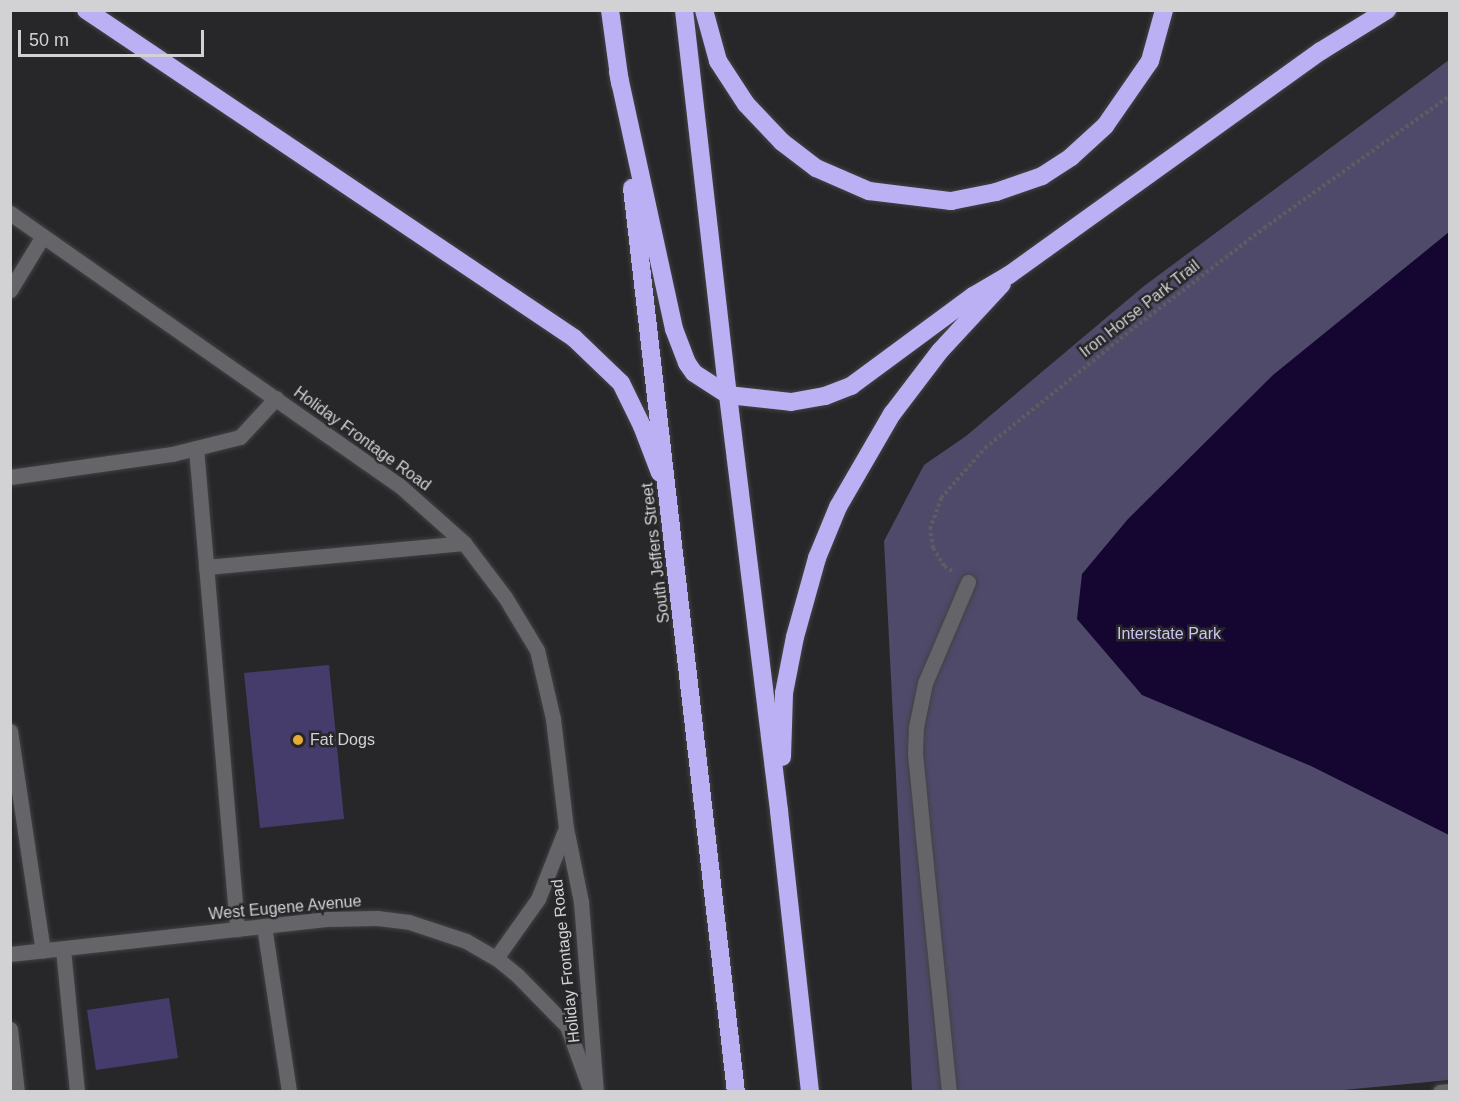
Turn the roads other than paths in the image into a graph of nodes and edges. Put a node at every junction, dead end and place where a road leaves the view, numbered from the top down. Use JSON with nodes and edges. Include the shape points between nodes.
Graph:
{"nodes":[{"id":1,"x":86,"y":10,"type":"edge"},
{"id":2,"x":610,"y":10,"type":"edge"},
{"id":3,"x":684,"y":10,"type":"edge"},
{"id":4,"x":704,"y":10,"type":"edge"},
{"id":5,"x":1164,"y":10,"type":"edge"},
{"id":6,"x":1387,"y":10,"type":"edge"},
{"id":7,"x":618,"y":72,"type":"junction"},
{"id":8,"x":10,"y":213,"type":"edge"},
{"id":9,"x":43,"y":236,"type":"junction"},
{"id":10,"x":1009,"y":275,"type":"junction"},
{"id":11,"x":10,"y":290,"type":"edge"},
{"id":12,"x":728,"y":395,"type":"junction"},
{"id":13,"x":276,"y":398,"type":"junction"},
{"id":14,"x":196,"y":448,"type":"junction"},
{"id":15,"x":10,"y":477,"type":"edge"},
{"id":16,"x":670,"y":500,"type":"junction"},
{"id":17,"x":464,"y":543,"type":"junction"},
{"id":18,"x":206,"y":567,"type":"junction"},
{"id":19,"x":968,"y":582,"type":"road end"},
{"id":20,"x":10,"y":731,"type":"edge"},
{"id":21,"x":779,"y":811,"type":"junction"},
{"id":22,"x":566,"y":828,"type":"junction"},
{"id":23,"x":264,"y":926,"type":"junction"},
{"id":24,"x":237,"y":929,"type":"junction"},
{"id":25,"x":63,"y":949,"type":"junction"},
{"id":26,"x":43,"y":951,"type":"junction"},
{"id":27,"x":10,"y":954,"type":"edge"},
{"id":28,"x":496,"y":958,"type":"junction"},
{"id":29,"x":10,"y":1029,"type":"edge"},
{"id":30,"x":1449,"y":1091,"type":"edge"},
{"id":31,"x":17,"y":1092,"type":"edge"},
{"id":32,"x":78,"y":1092,"type":"edge"},
{"id":33,"x":289,"y":1092,"type":"edge"},
{"id":34,"x":591,"y":1092,"type":"edge"},
{"id":35,"x":596,"y":1092,"type":"edge"},
{"id":36,"x":736,"y":1092,"type":"edge"},
{"id":37,"x":810,"y":1092,"type":"edge"},
{"id":38,"x":949,"y":1092,"type":"edge"},
{"id":39,"x":1440,"y":1092,"type":"edge"}],
"edges":[{"from":1,"to":16,"type":"highway","via":[[574,338],[621,383]]},
{"from":2,"to":7,"type":"highway","name":"South Jeffers Street"},
{"from":3,"to":12,"type":"highway"},
{"from":4,"to":5,"type":"highway","via":[[718,61],[746,104],[782,142],[816,168],[869,191],[951,201],[996,192],[1042,176],[1071,157],[1105,126],[1150,61]]},
{"from":6,"to":10,"type":"highway","via":[[1321,51]]},
{"from":7,"to":12,"type":"highway","via":[[678,343],[694,372]]},
{"from":7,"to":16,"type":"highway","name":"South Jeffers Street"},
{"from":8,"to":9,"type":"street","name":"Holiday Frontage Road"},
{"from":9,"to":11,"type":"street"},
{"from":9,"to":13,"type":"street","name":"Holiday Frontage Road"},
{"from":10,"to":12,"type":"highway","via":[[973,296],[851,386],[791,402]]},
{"from":10,"to":21,"type":"highway","via":[[940,351],[892,414],[838,507],[817,558],[789,666]]},
{"from":12,"to":21,"type":"highway"},
{"from":13,"to":14,"type":"street","name":"Holiday Frontage Road","via":[[240,437]]},
{"from":13,"to":17,"type":"street","name":"Holiday Frontage Road","via":[[399,485]]},
{"from":14,"to":15,"type":"street","name":"Holiday Frontage Road"},
{"from":14,"to":18,"type":"street"},
{"from":16,"to":36,"type":"highway","name":"South Jeffers Street"},
{"from":17,"to":18,"type":"street"},
{"from":17,"to":22,"type":"street","name":"Holiday Frontage Road","via":[[505,597],[537,650],[552,719]]},
{"from":18,"to":24,"type":"street"},
{"from":19,"to":38,"type":"street","via":[[925,683],[916,727],[921,824]]},
{"from":20,"to":26,"type":"street"},
{"from":21,"to":37,"type":"highway"},
{"from":22,"to":28,"type":"street","name":"Holiday Frontage Road","via":[[538,899]]},
{"from":22,"to":35,"type":"street","name":"Holiday Frontage Road","via":[[581,902]]},
{"from":23,"to":24,"type":"street","name":"West Eugene Avenue"},
{"from":23,"to":28,"type":"street","name":"West Eugene Avenue","via":[[336,919],[409,922],[466,941]]},
{"from":23,"to":33,"type":"street"},
{"from":24,"to":25,"type":"street","name":"West Eugene Avenue"},
{"from":25,"to":26,"type":"street","name":"West Eugene Avenue"},
{"from":25,"to":32,"type":"street"},
{"from":26,"to":27,"type":"street","name":"West Eugene Avenue"},
{"from":28,"to":34,"type":"street","name":"West Eugene Avenue","via":[[567,1026]]},
{"from":29,"to":31,"type":"street"},
{"from":30,"to":39,"type":"street"}]}
